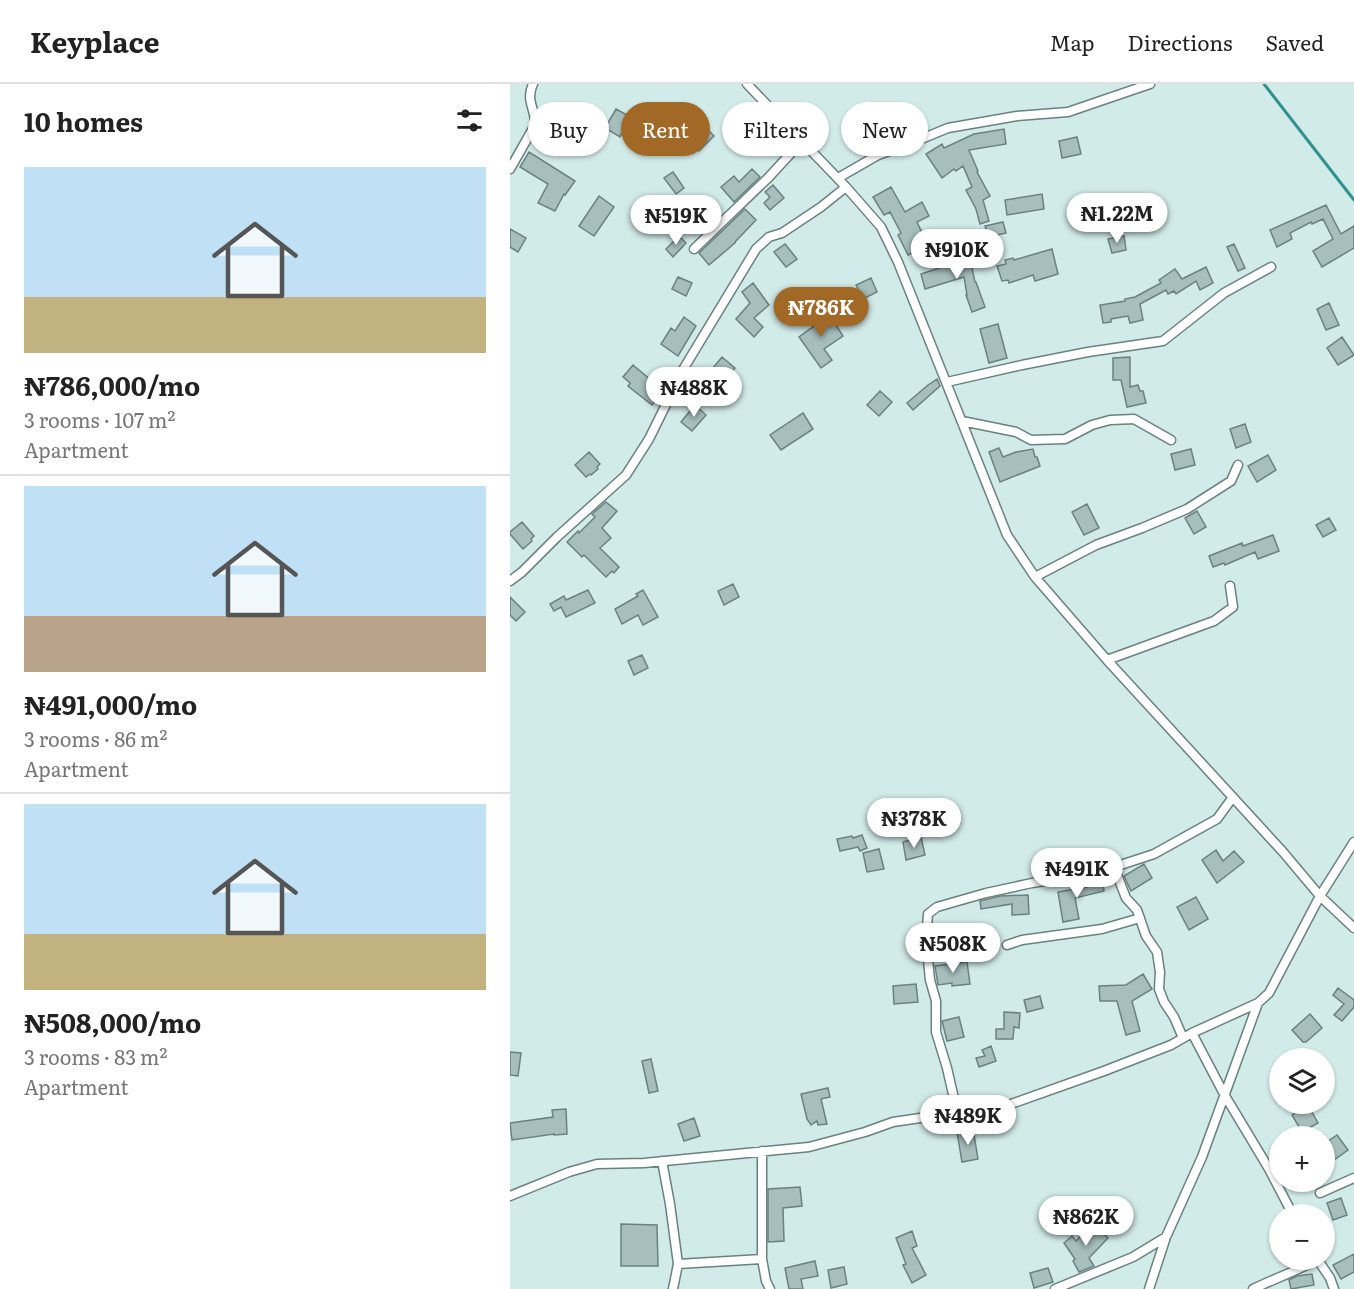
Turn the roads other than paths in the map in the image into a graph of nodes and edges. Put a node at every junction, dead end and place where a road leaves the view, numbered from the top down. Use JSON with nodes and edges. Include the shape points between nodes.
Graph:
{"nodes":[{"id":1,"x":532,"y":84,"type":"edge"},
{"id":2,"x":747,"y":84,"type":"edge"},
{"id":3,"x":1150,"y":84,"type":"edge"},
{"id":4,"x":764,"y":102,"type":"edge"},
{"id":5,"x":788,"y":156,"type":"edge"},
{"id":6,"x":817,"y":156,"type":"edge"},
{"id":7,"x":510,"y":169,"type":"edge"},
{"id":8,"x":838,"y":178,"type":"junction"},
{"id":9,"x":846,"y":188,"type":"junction"},
{"id":10,"x":694,"y":249,"type":"dead end"},
{"id":11,"x":1271,"y":267,"type":"dead end"},
{"id":12,"x":947,"y":382,"type":"junction"},
{"id":13,"x":962,"y":422,"type":"junction"},
{"id":14,"x":1171,"y":440,"type":"dead end"},
{"id":15,"x":1238,"y":465,"type":"dead end"},
{"id":16,"x":1035,"y":577,"type":"junction"},
{"id":17,"x":510,"y":581,"type":"edge"},
{"id":18,"x":1230,"y":586,"type":"dead end"},
{"id":19,"x":1107,"y":660,"type":"junction"},
{"id":20,"x":1233,"y":797,"type":"junction"},
{"id":21,"x":1354,"y":842,"type":"edge"},
{"id":22,"x":1114,"y":867,"type":"junction"},
{"id":23,"x":1320,"y":896,"type":"junction"},
{"id":24,"x":1140,"y":918,"type":"junction"},
{"id":25,"x":1354,"y":928,"type":"edge"},
{"id":26,"x":1006,"y":945,"type":"dead end"},
{"id":27,"x":1258,"y":1003,"type":"junction"},
{"id":28,"x":1192,"y":1033,"type":"junction"},
{"id":29,"x":1183,"y":1038,"type":"junction"},
{"id":30,"x":1224,"y":1094,"type":"junction"},
{"id":31,"x":958,"y":1116,"type":"junction"},
{"id":32,"x":762,"y":1152,"type":"junction"},
{"id":33,"x":662,"y":1161,"type":"junction"},
{"id":34,"x":1354,"y":1178,"type":"edge"},
{"id":35,"x":1320,"y":1193,"type":"dead end"},
{"id":36,"x":510,"y":1196,"type":"edge"},
{"id":37,"x":1287,"y":1204,"type":"edge"},
{"id":38,"x":1166,"y":1237,"type":"junction"},
{"id":39,"x":762,"y":1258,"type":"junction"},
{"id":40,"x":678,"y":1264,"type":"junction"},
{"id":41,"x":1299,"y":1270,"type":"edge"},
{"id":42,"x":1324,"y":1270,"type":"edge"},
{"id":43,"x":673,"y":1289,"type":"edge"},
{"id":44,"x":770,"y":1289,"type":"edge"},
{"id":45,"x":1055,"y":1289,"type":"edge"},
{"id":46,"x":1149,"y":1289,"type":"edge"},
{"id":47,"x":1253,"y":1289,"type":"edge"},
{"id":48,"x":1334,"y":1289,"type":"edge"}],
"edges":[{"from":1,"to":7,"type":"street","via":[[529,99],[535,125]]},
{"from":2,"to":4,"type":"street"},
{"from":3,"to":8,"type":"street","via":[[1068,112],[948,128],[878,155]]},
{"from":5,"to":10,"type":"street"},
{"from":6,"to":8,"type":"street"},
{"from":8,"to":9,"type":"street"},
{"from":9,"to":12,"type":"street","via":[[880,227]]},
{"from":9,"to":17,"type":"street","via":[[756,249],[684,368],[649,439],[626,475]]},
{"from":11,"to":12,"type":"street","via":[[1224,293],[1163,340],[1022,364]]},
{"from":12,"to":13,"type":"street"},
{"from":13,"to":14,"type":"street","via":[[1016,432],[1031,440],[1065,439],[1092,425],[1134,419]]},
{"from":13,"to":16,"type":"street","via":[[1007,535]]},
{"from":15,"to":16,"type":"street","via":[[1231,481],[1187,509],[1096,545]]},
{"from":16,"to":19,"type":"street"},
{"from":18,"to":19,"type":"street","via":[[1233,607],[1214,621]]},
{"from":19,"to":20,"type":"street"},
{"from":20,"to":22,"type":"street","via":[[1217,819],[1154,854]]},
{"from":20,"to":23,"type":"street"},
{"from":21,"to":23,"type":"street"},
{"from":22,"to":24,"type":"street"},
{"from":22,"to":31,"type":"street","via":[[986,893],[937,907],[928,914],[926,940],[936,1000],[936,1032]]},
{"from":23,"to":25,"type":"street"},
{"from":23,"to":27,"type":"street","via":[[1274,985]]},
{"from":24,"to":26,"type":"street","via":[[1102,929]]},
{"from":24,"to":29,"type":"street","via":[[1157,952],[1164,1002]]},
{"from":27,"to":28,"type":"street"},
{"from":27,"to":30,"type":"street"},
{"from":28,"to":29,"type":"street"},
{"from":28,"to":30,"type":"street"},
{"from":29,"to":31,"type":"street","via":[[980,1115]]},
{"from":30,"to":37,"type":"street"},
{"from":30,"to":38,"type":"street","via":[[1202,1157]]},
{"from":31,"to":32,"type":"street","via":[[893,1122],[809,1147]]},
{"from":32,"to":33,"type":"street"},
{"from":32,"to":39,"type":"street"},
{"from":33,"to":36,"type":"street","via":[[597,1164]]},
{"from":33,"to":40,"type":"street"},
{"from":34,"to":35,"type":"street"},
{"from":38,"to":45,"type":"street","via":[[1124,1261]]},
{"from":38,"to":46,"type":"street"},
{"from":39,"to":40,"type":"street"},
{"from":39,"to":44,"type":"street"},
{"from":40,"to":43,"type":"street"},
{"from":41,"to":47,"type":"street"},
{"from":42,"to":48,"type":"street"}]}
